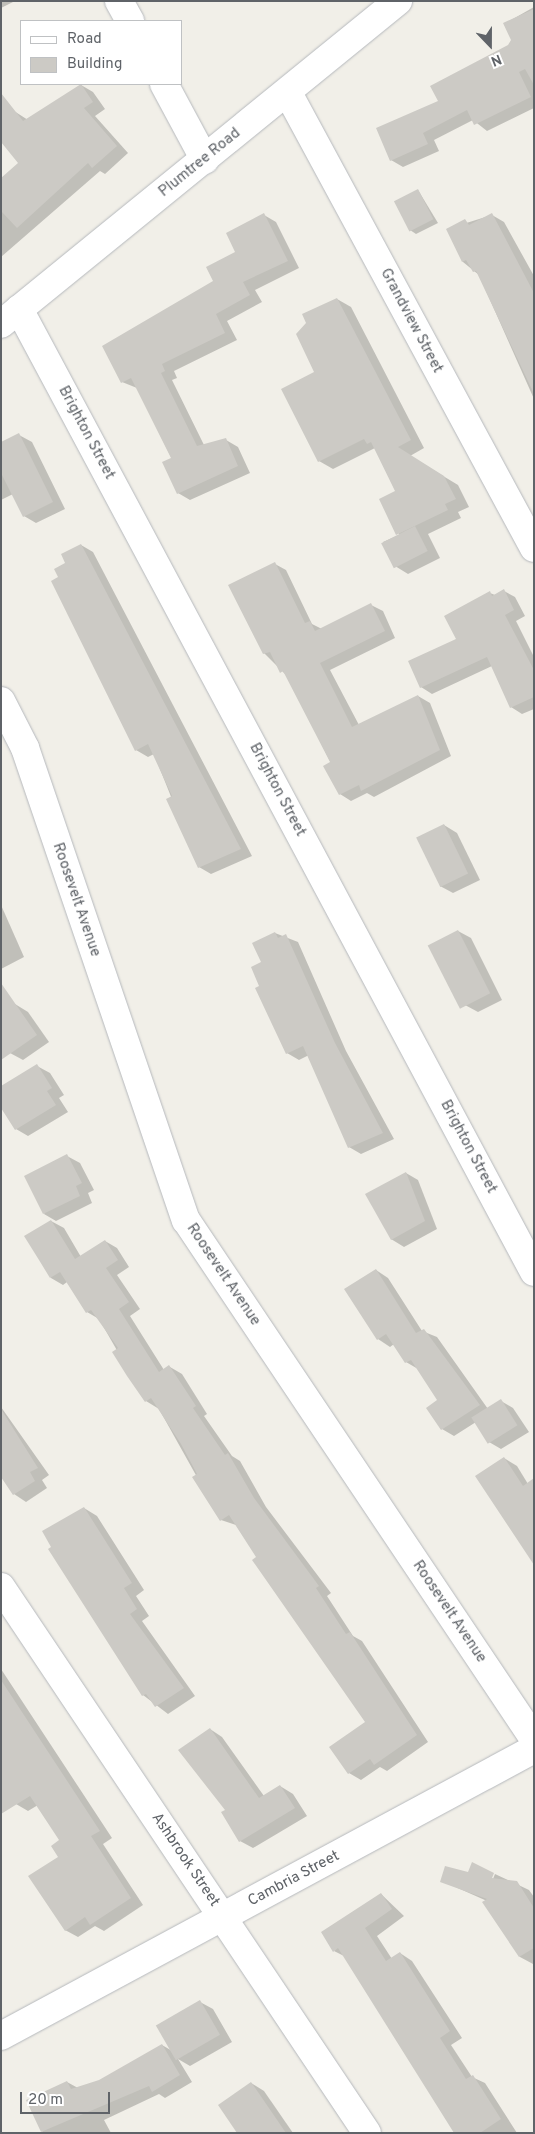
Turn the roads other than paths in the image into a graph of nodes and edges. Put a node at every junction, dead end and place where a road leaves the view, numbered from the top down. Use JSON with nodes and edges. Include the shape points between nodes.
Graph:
{"nodes":[{"id":1,"x":119,"y":1,"type":"edge"},
{"id":2,"x":398,"y":1,"type":"edge"},
{"id":3,"x":129,"y":20,"type":"edge"},
{"id":4,"x":165,"y":85,"type":"edge"},
{"id":5,"x":288,"y":93,"type":"junction"},
{"id":6,"x":205,"y":160,"type":"junction"},
{"id":7,"x":10,"y":316,"type":"edge"},
{"id":8,"x":534,"y":548,"type":"edge"},
{"id":9,"x":1,"y":701,"type":"edge"},
{"id":10,"x":534,"y":1272,"type":"edge"},
{"id":11,"x":1,"y":1587,"type":"edge"},
{"id":12,"x":534,"y":1739,"type":"edge"},
{"id":13,"x":534,"y":1749,"type":"edge"},
{"id":14,"x":223,"y":1917,"type":"junction"},
{"id":15,"x":1,"y":2036,"type":"edge"},
{"id":16,"x":367,"y":2133,"type":"edge"}],
"edges":[{"from":1,"to":3,"type":"street"},
{"from":2,"to":5,"type":"street","name":"Plumtree Road"},
{"from":4,"to":6,"type":"street"},
{"from":5,"to":6,"type":"street","name":"Plumtree Road"},
{"from":5,"to":8,"type":"street","name":"Grandview Street"},
{"from":6,"to":7,"type":"street","name":"Plumtree Road"},
{"from":7,"to":10,"type":"street","name":"Brighton Street"},
{"from":9,"to":12,"type":"street","name":"Roosevelt Avenue","via":[[24,748],[186,1220]]},
{"from":11,"to":14,"type":"street","name":"Ashbrook Street"},
{"from":13,"to":14,"type":"street","name":"Cambria Street"},
{"from":14,"to":15,"type":"street","name":"Cambria Street"},
{"from":14,"to":16,"type":"street","name":"Ashbrook Street"}]}
